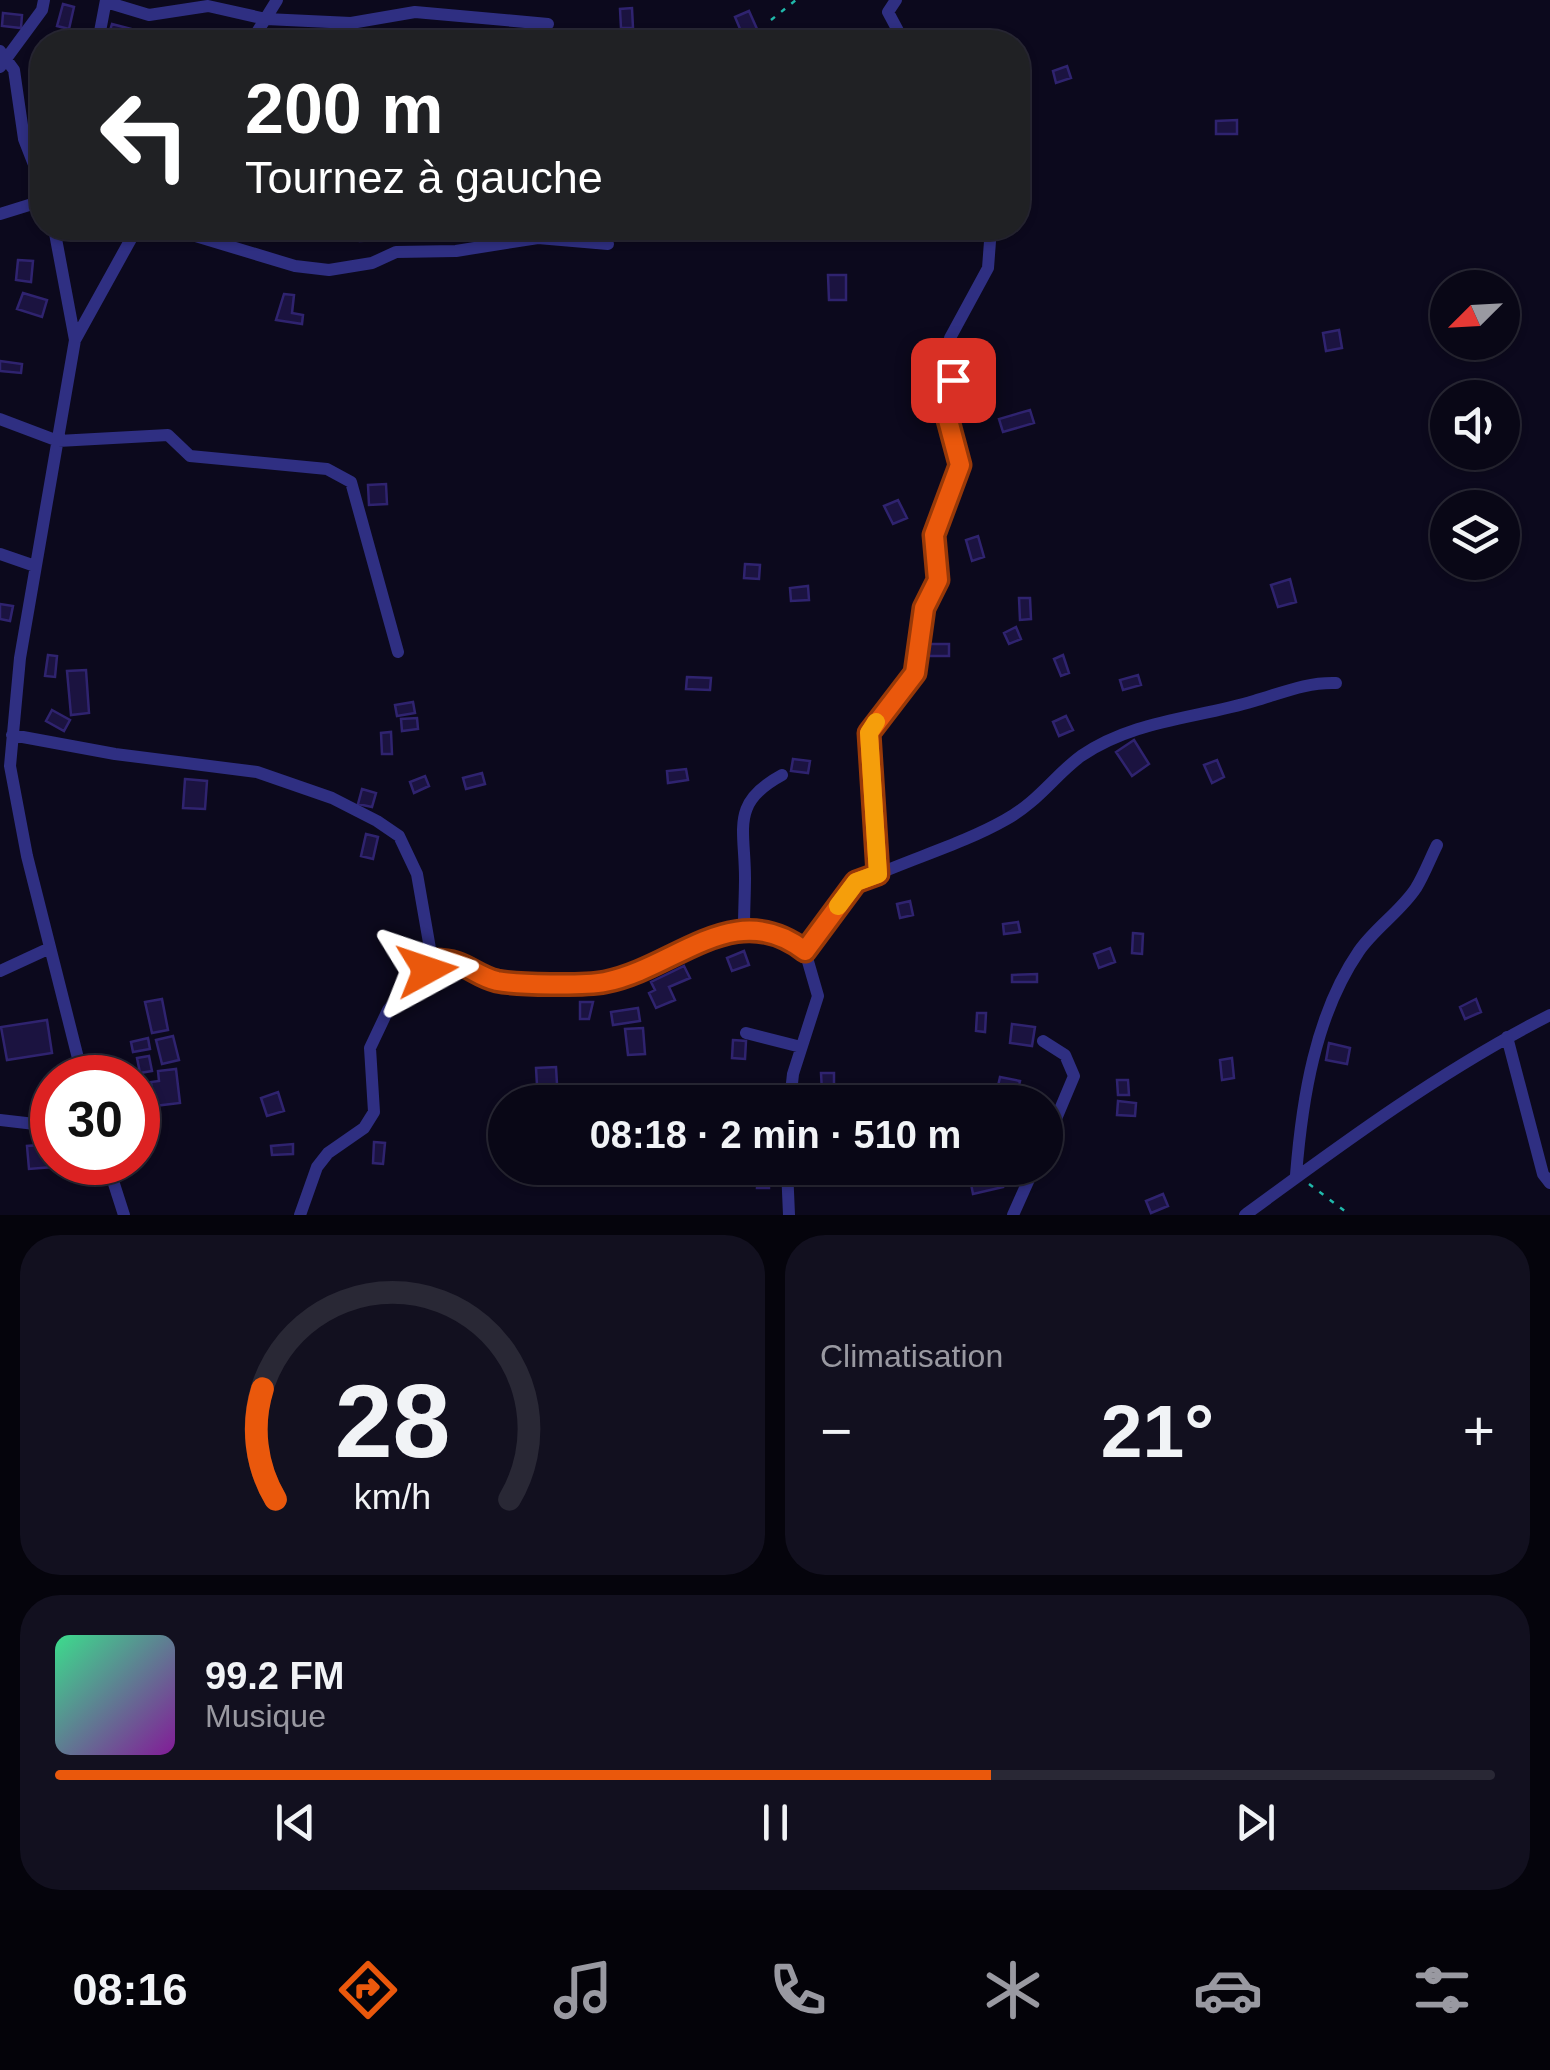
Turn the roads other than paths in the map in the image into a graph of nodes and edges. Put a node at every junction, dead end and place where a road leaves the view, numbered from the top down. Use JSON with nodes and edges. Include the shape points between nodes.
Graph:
{"nodes":[{"id":1,"x":44,"y":0,"type":"edge"},
{"id":2,"x":276,"y":0,"type":"edge"},
{"id":3,"x":896,"y":0,"type":"edge"},
{"id":4,"x":106,"y":1,"type":"edge"},
{"id":5,"x":266,"y":19,"type":"junction"},
{"id":6,"x":548,"y":24,"type":"dead end"},
{"id":7,"x":100,"y":30,"type":"edge"},
{"id":8,"x":259,"y":30,"type":"edge"},
{"id":9,"x":898,"y":30,"type":"edge"},
{"id":10,"x":2,"y":59,"type":"edge"},
{"id":11,"x":30,"y":154,"type":"edge"},
{"id":12,"x":30,"y":205,"type":"edge"},
{"id":13,"x":0,"y":214,"type":"edge"},
{"id":14,"x":56,"y":240,"type":"edge"},
{"id":15,"x":130,"y":240,"type":"edge"},
{"id":16,"x":209,"y":240,"type":"edge"},
{"id":17,"x":525,"y":240,"type":"edge"},
{"id":18,"x":561,"y":240,"type":"edge"},
{"id":19,"x":990,"y":240,"type":"edge"},
{"id":20,"x":608,"y":244,"type":"dead end"},
{"id":21,"x":76,"y":340,"type":"junction"},
{"id":22,"x":0,"y":420,"type":"edge"},
{"id":23,"x":58,"y":441,"type":"junction"},
{"id":24,"x":0,"y":554,"type":"edge"},
{"id":25,"x":35,"y":566,"type":"junction"},
{"id":26,"x":398,"y":652,"type":"dead end"},
{"id":27,"x":1336,"y":684,"type":"dead end"},
{"id":28,"x":12,"y":735,"type":"junction"},
{"id":29,"x":0,"y":746,"type":"edge"},
{"id":30,"x":10,"y":766,"type":"junction"},
{"id":31,"x":782,"y":775,"type":"dead end"},
{"id":32,"x":1437,"y":846,"type":"dead end"},
{"id":33,"x":878,"y":874,"type":"junction"},
{"id":34,"x":744,"y":927,"type":"junction"},
{"id":35,"x":50,"y":948,"type":"junction"},
{"id":36,"x":805,"y":951,"type":"junction"},
{"id":37,"x":432,"y":960,"type":"junction"},
{"id":38,"x":0,"y":970,"type":"edge"},
{"id":39,"x":1550,"y":1015,"type":"edge"},
{"id":40,"x":746,"y":1033,"type":"dead end"},
{"id":41,"x":1506,"y":1037,"type":"junction"},
{"id":42,"x":1044,"y":1041,"type":"dead end"},
{"id":43,"x":800,"y":1047,"type":"junction"},
{"id":44,"x":78,"y":1055,"type":"edge"},
{"id":45,"x":793,"y":1085,"type":"edge"},
{"id":46,"x":1063,"y":1102,"type":"edge"},
{"id":47,"x":0,"y":1120,"type":"edge"},
{"id":48,"x":30,"y":1123,"type":"edge"},
{"id":49,"x":1296,"y":1175,"type":"junction"},
{"id":50,"x":1550,"y":1183,"type":"edge"},
{"id":51,"x":114,"y":1185,"type":"edge"},
{"id":52,"x":787,"y":1185,"type":"edge"},
{"id":53,"x":1026,"y":1185,"type":"edge"},
{"id":54,"x":124,"y":1215,"type":"edge"},
{"id":55,"x":300,"y":1215,"type":"edge"},
{"id":56,"x":788,"y":1215,"type":"edge"},
{"id":57,"x":1013,"y":1215,"type":"edge"},
{"id":58,"x":1245,"y":1215,"type":"edge"}],
"edges":[{"from":1,"to":10,"type":"street"},
{"from":2,"to":5,"type":"street"},
{"from":3,"to":9,"type":"street","via":[[888,12]]},
{"from":4,"to":5,"type":"street","via":[[149,15],[208,6]]},
{"from":4,"to":7,"type":"street"},
{"from":5,"to":6,"type":"street","via":[[352,22],[415,12]]},
{"from":5,"to":8,"type":"street"},
{"from":10,"to":11,"type":"street","via":[[20,97]]},
{"from":12,"to":13,"type":"street"},
{"from":14,"to":21,"type":"street"},
{"from":15,"to":21,"type":"street"},
{"from":16,"to":17,"type":"street","via":[[329,270],[396,252]]},
{"from":18,"to":20,"type":"street"},
{"from":19,"to":33,"type":"street","via":[[988,268],[950,338],[956,360],[948,420],[960,465],[934,535],[938,580],[924,608],[915,673],[869,733]]},
{"from":21,"to":23,"type":"street"},
{"from":22,"to":23,"type":"street"},
{"from":23,"to":25,"type":"street"},
{"from":23,"to":26,"type":"street","via":[[168,435],[190,456],[327,468],[351,482]]},
{"from":24,"to":25,"type":"street"},
{"from":25,"to":28,"type":"street"},
{"from":27,"to":33,"type":"street","via":[[1282,689],[1118,734],[1002,822]]},
{"from":28,"to":30,"type":"street"},
{"from":28,"to":37,"type":"street","via":[[258,772],[377,821],[400,836],[418,874]]},
{"from":29,"to":30,"type":"street"},
{"from":30,"to":35,"type":"street"},
{"from":31,"to":34,"type":"street","via":[[752,794],[744,816]]},
{"from":32,"to":49,"type":"street","via":[[1415,889],[1359,950],[1344,978],[1314,1056]]},
{"from":33,"to":36,"type":"street","via":[[856,882]]},
{"from":34,"to":36,"type":"street"},
{"from":34,"to":37,"type":"street","via":[[605,982],[495,981],[475,968]]},
{"from":35,"to":38,"type":"street"},
{"from":35,"to":44,"type":"street"},
{"from":36,"to":43,"type":"street","via":[[818,996]]},
{"from":37,"to":55,"type":"street","via":[[388,1010],[370,1048],[374,1112],[317,1167]]},
{"from":39,"to":41,"type":"street"},
{"from":40,"to":43,"type":"street"},
{"from":41,"to":49,"type":"street"},
{"from":41,"to":50,"type":"street"},
{"from":42,"to":46,"type":"street","via":[[1065,1055],[1074,1076]]},
{"from":43,"to":45,"type":"street"},
{"from":47,"to":48,"type":"street"},
{"from":49,"to":58,"type":"street"},
{"from":51,"to":54,"type":"street"},
{"from":52,"to":56,"type":"street"},
{"from":53,"to":57,"type":"street"}]}
